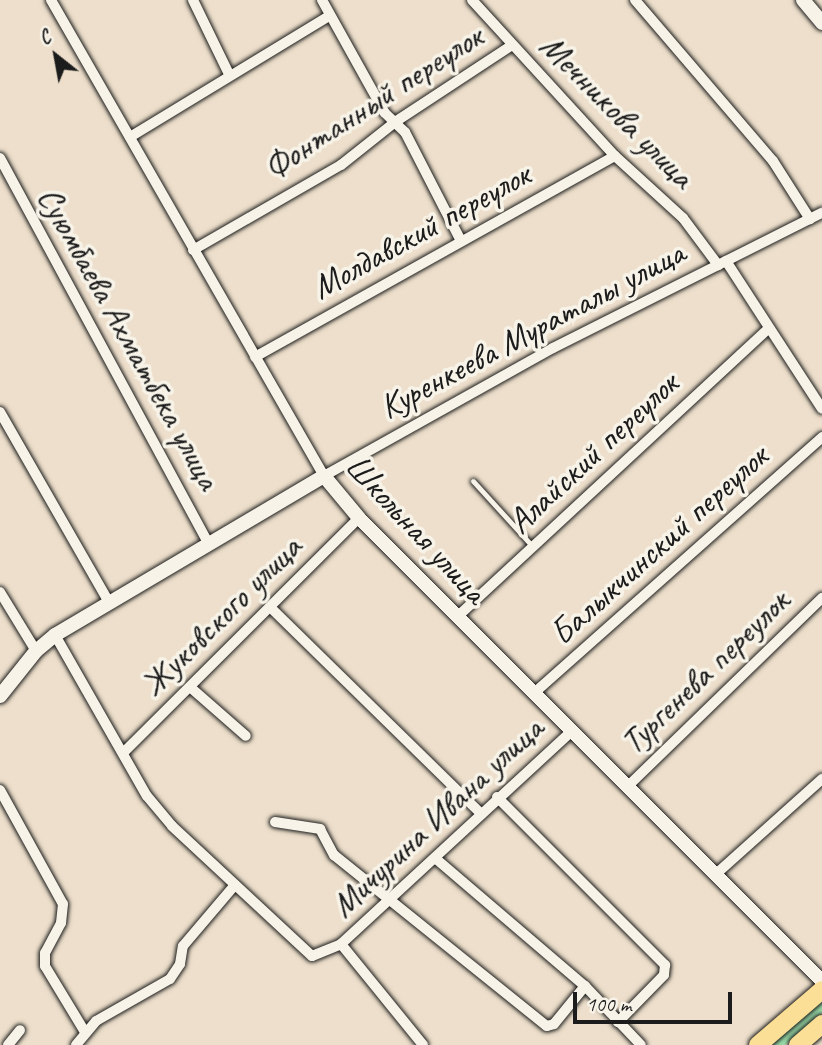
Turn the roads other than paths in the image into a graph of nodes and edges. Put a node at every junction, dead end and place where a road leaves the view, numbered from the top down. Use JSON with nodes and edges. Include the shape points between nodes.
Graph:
{"nodes":[{"id":1,"x":51,"y":0,"type":"edge"},
{"id":2,"x":193,"y":0,"type":"edge"},
{"id":3,"x":322,"y":0,"type":"edge"},
{"id":4,"x":472,"y":0,"type":"edge"},
{"id":5,"x":635,"y":0,"type":"edge"},
{"id":6,"x":803,"y":0,"type":"edge"},
{"id":7,"x":329,"y":16,"type":"junction"},
{"id":8,"x":822,"y":23,"type":"edge"},
{"id":9,"x":512,"y":45,"type":"junction"},
{"id":10,"x":229,"y":74,"type":"junction"},
{"id":11,"x":395,"y":122,"type":"junction"},
{"id":12,"x":130,"y":137,"type":"junction"},
{"id":13,"x":615,"y":156,"type":"junction"},
{"id":14,"x":0,"y":158,"type":"edge"},
{"id":15,"x":822,"y":213,"type":"edge"},
{"id":16,"x":810,"y":219,"type":"junction"},
{"id":17,"x":461,"y":242,"type":"junction"},
{"id":18,"x":193,"y":250,"type":"junction"},
{"id":19,"x":722,"y":263,"type":"junction"},
{"id":20,"x":768,"y":329,"type":"junction"},
{"id":21,"x":255,"y":357,"type":"junction"},
{"id":22,"x":822,"y":409,"type":"edge"},
{"id":23,"x":0,"y":412,"type":"edge"},
{"id":24,"x":822,"y":438,"type":"edge"},
{"id":25,"x":324,"y":476,"type":"junction"},
{"id":26,"x":473,"y":481,"type":"dead end"},
{"id":27,"x":359,"y":518,"type":"junction"},
{"id":28,"x":209,"y":544,"type":"junction"},
{"id":29,"x":533,"y":547,"type":"junction"},
{"id":30,"x":0,"y":592,"type":"edge"},
{"id":31,"x":822,"y":598,"type":"edge"},
{"id":32,"x":108,"y":602,"type":"junction"},
{"id":33,"x":271,"y":608,"type":"junction"},
{"id":34,"x":457,"y":617,"type":"junction"},
{"id":35,"x":55,"y":635,"type":"junction"},
{"id":36,"x":36,"y":651,"type":"junction"},
{"id":37,"x":190,"y":687,"type":"junction"},
{"id":38,"x":533,"y":694,"type":"junction"},
{"id":39,"x":0,"y":696,"type":"edge"},
{"id":40,"x":571,"y":732,"type":"junction"},
{"id":41,"x":246,"y":736,"type":"dead end"},
{"id":42,"x":123,"y":754,"type":"junction"},
{"id":43,"x":822,"y":779,"type":"edge"},
{"id":44,"x":627,"y":787,"type":"junction"},
{"id":45,"x":0,"y":790,"type":"edge"},
{"id":46,"x":496,"y":797,"type":"junction"},
{"id":47,"x":480,"y":813,"type":"junction"},
{"id":48,"x":275,"y":822,"type":"dead end"},
{"id":49,"x":435,"y":858,"type":"junction"},
{"id":50,"x":715,"y":875,"type":"junction"},
{"id":51,"x":235,"y":885,"type":"junction"},
{"id":52,"x":391,"y":898,"type":"junction"},
{"id":53,"x":341,"y":944,"type":"junction"},
{"id":54,"x":822,"y":981,"type":"edge"},
{"id":55,"x":585,"y":986,"type":"junction"},
{"id":56,"x":822,"y":990,"type":"edge"},
{"id":57,"x":618,"y":1022,"type":"junction"},
{"id":58,"x":822,"y":1024,"type":"edge"},
{"id":59,"x":20,"y":1030,"type":"dead end"},
{"id":60,"x":85,"y":1031,"type":"junction"},
{"id":61,"x":8,"y":1045,"type":"edge"},
{"id":62,"x":75,"y":1045,"type":"edge"},
{"id":63,"x":423,"y":1045,"type":"edge"},
{"id":64,"x":641,"y":1045,"type":"edge"},
{"id":65,"x":758,"y":1045,"type":"edge"},
{"id":66,"x":798,"y":1045,"type":"edge"}],
"edges":[{"from":1,"to":12,"type":"street","name":"Школьная улица"},
{"from":2,"to":10,"type":"street"},
{"from":3,"to":7,"type":"street"},
{"from":4,"to":9,"type":"street","name":"Мечникова улица"},
{"from":5,"to":16,"type":"street","via":[[773,161]]},
{"from":6,"to":8,"type":"street"},
{"from":7,"to":10,"type":"street"},
{"from":7,"to":11,"type":"street","via":[[385,113]]},
{"from":9,"to":11,"type":"street","name":"Фонтанный переулок"},
{"from":9,"to":13,"type":"street","name":"Мечникова улица"},
{"from":10,"to":12,"type":"street"},
{"from":11,"to":17,"type":"street","via":[[405,132]]},
{"from":11,"to":18,"type":"street","name":"Фонтанный переулок","via":[[341,165]]},
{"from":12,"to":18,"type":"street","name":"Школьная улица"},
{"from":13,"to":17,"type":"street","name":"Молдавский переулок"},
{"from":13,"to":19,"type":"street","name":"Мечникова улица","via":[[683,218]]},
{"from":14,"to":28,"type":"street","name":"Суюмбаева Ахматбека улица"},
{"from":15,"to":16,"type":"street","name":"Куренкеева Мураталы улица"},
{"from":16,"to":19,"type":"street","name":"Куренкеева Мураталы улица"},
{"from":17,"to":21,"type":"street","name":"Молдавский переулок"},
{"from":18,"to":21,"type":"street","name":"Школьная улица"},
{"from":19,"to":20,"type":"street","name":"Мечникова улица"},
{"from":19,"to":25,"type":"street","name":"Куренкеева Мураталы улица","via":[[541,354]]},
{"from":20,"to":22,"type":"street","name":"Мечникова улица"},
{"from":20,"to":29,"type":"street","name":"Алайский переулок"},
{"from":21,"to":25,"type":"street","name":"Школьная улица"},
{"from":23,"to":32,"type":"street"},
{"from":24,"to":38,"type":"street","name":"Балыкчинский переулок"},
{"from":25,"to":27,"type":"street","name":"Школьная улица"},
{"from":25,"to":28,"type":"street","name":"Куренкеева Мураталы улица"},
{"from":26,"to":29,"type":"lane"},
{"from":27,"to":33,"type":"street","name":"Жуковского улица"},
{"from":27,"to":34,"type":"street","name":"Школьная улица"},
{"from":28,"to":32,"type":"street","name":"Куренкеева Мураталы улица"},
{"from":29,"to":34,"type":"street","name":"Алайский переулок"},
{"from":30,"to":36,"type":"street"},
{"from":31,"to":44,"type":"street","name":"Тургенева переулок"},
{"from":32,"to":35,"type":"street","name":"Куренкеева Мураталы улица"},
{"from":33,"to":37,"type":"street","name":"Жуковского улица"},
{"from":33,"to":47,"type":"street"},
{"from":34,"to":38,"type":"street","name":"Школьная улица"},
{"from":35,"to":36,"type":"street","name":"Куренкеева Мураталы улица"},
{"from":35,"to":42,"type":"street"},
{"from":36,"to":39,"type":"street","name":"Куренкеева Мураталы улица"},
{"from":37,"to":41,"type":"street"},
{"from":37,"to":42,"type":"street","name":"Жуковского улица"},
{"from":38,"to":40,"type":"street","name":"Школьная улица"},
{"from":40,"to":44,"type":"street","name":"Школьная улица"},
{"from":40,"to":46,"type":"street","name":"Мичурина Ивана улица"},
{"from":42,"to":51,"type":"street","via":[[172,826]]},
{"from":43,"to":50,"type":"street"},
{"from":44,"to":50,"type":"street","name":"Школьная улица"},
{"from":45,"to":60,"type":"street","via":[[63,904],[61,923],[45,953],[45,966]]},
{"from":46,"to":47,"type":"street","name":"Мичурина Ивана улица"},
{"from":46,"to":57,"type":"street","via":[[665,965],[664,975]]},
{"from":47,"to":49,"type":"street","name":"Мичурина Ивана улица"},
{"from":48,"to":52,"type":"street","via":[[320,829],[331,853]]},
{"from":49,"to":52,"type":"street","name":"Мичурина Ивана улица"},
{"from":49,"to":55,"type":"street"},
{"from":50,"to":54,"type":"street","name":"Школьная улица"},
{"from":51,"to":53,"type":"street","via":[[312,956]]},
{"from":51,"to":60,"type":"street","via":[[183,946],[180,964],[167,983]]},
{"from":52,"to":53,"type":"street","name":"Мичурина Ивана улица"},
{"from":52,"to":55,"type":"street","via":[[547,1026],[554,1024]]},
{"from":53,"to":63,"type":"street"},
{"from":55,"to":57,"type":"street"},
{"from":56,"to":65,"type":"main road"},
{"from":57,"to":64,"type":"street"},
{"from":58,"to":66,"type":"main road"},
{"from":59,"to":61,"type":"street"},
{"from":60,"to":62,"type":"street"}]}
